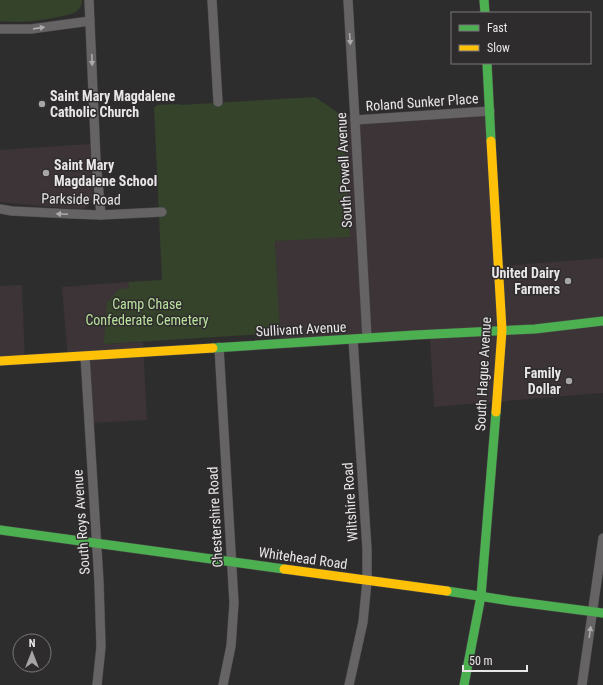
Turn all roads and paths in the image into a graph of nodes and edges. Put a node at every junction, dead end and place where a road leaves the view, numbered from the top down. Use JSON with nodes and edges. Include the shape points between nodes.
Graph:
{"nodes":[{"id":1,"x":89,"y":0,"type":"edge"},
{"id":2,"x":212,"y":0,"type":"edge"},
{"id":3,"x":348,"y":0,"type":"edge"},
{"id":4,"x":484,"y":0,"type":"edge"},
{"id":5,"x":485,"y":12,"type":"edge"},
{"id":6,"x":90,"y":21,"type":"junction"},
{"id":7,"x":0,"y":29,"type":"edge"},
{"id":8,"x":487,"y":64,"type":"edge"},
{"id":9,"x":218,"y":102,"type":"dead end"},
{"id":10,"x":490,"y":111,"type":"junction"},
{"id":11,"x":355,"y":120,"type":"junction"},
{"id":12,"x":0,"y":209,"type":"edge"},
{"id":13,"x":162,"y":212,"type":"dead end"},
{"id":14,"x":101,"y":215,"type":"junction"},
{"id":15,"x":603,"y":321,"type":"edge"},
{"id":16,"x":502,"y":330,"type":"junction"},
{"id":17,"x":367,"y":338,"type":"junction"},
{"id":18,"x":353,"y":339,"type":"junction"},
{"id":19,"x":219,"y":348,"type":"junction"},
{"id":20,"x":85,"y":356,"type":"junction"},
{"id":21,"x":0,"y":362,"type":"edge"},
{"id":22,"x":0,"y":530,"type":"edge"},
{"id":23,"x":603,"y":538,"type":"edge"},
{"id":24,"x":96,"y":543,"type":"junction"},
{"id":25,"x":232,"y":562,"type":"junction"},
{"id":26,"x":367,"y":581,"type":"junction"},
{"id":27,"x":481,"y":596,"type":"junction"},
{"id":28,"x":593,"y":612,"type":"junction"},
{"id":29,"x":603,"y":613,"type":"edge"},
{"id":30,"x":97,"y":685,"type":"edge"},
{"id":31,"x":224,"y":685,"type":"edge"},
{"id":32,"x":349,"y":685,"type":"edge"},
{"id":33,"x":464,"y":685,"type":"edge"},
{"id":34,"x":582,"y":685,"type":"edge"}],
"edges":[{"from":1,"to":6,"type":"street"},
{"from":2,"to":9,"type":"street"},
{"from":3,"to":11,"type":"street","name":"South Powell Avenue","one_way":true},
{"from":4,"to":5,"type":"street"},
{"from":7,"to":6,"type":"street","one_way":true,"via":[[32,29]]},
{"from":6,"to":14,"type":"street","one_way":true},
{"from":8,"to":10,"type":"street","name":"South Hague Avenue"},
{"from":10,"to":11,"type":"street","name":"Roland Sunker Place"},
{"from":10,"to":16,"type":"street","name":"South Hague Avenue"},
{"from":11,"to":17,"type":"street","name":"South Powell Avenue"},
{"from":14,"to":12,"type":"street","name":"Parkside Road","one_way":true},
{"from":13,"to":14,"type":"street","name":"Parkside Road"},
{"from":15,"to":16,"type":"street","name":"Sullivant Avenue","via":[[559,327]]},
{"from":16,"to":17,"type":"street","name":"Sullivant Avenue"},
{"from":16,"to":27,"type":"street","name":"South Hague Avenue"},
{"from":17,"to":18,"type":"street","name":"Sullivant Avenue"},
{"from":18,"to":19,"type":"street","name":"Sullivant Avenue"},
{"from":18,"to":26,"type":"street","name":"Wiltshire Road"},
{"from":19,"to":20,"type":"street","name":"Sullivant Avenue"},
{"from":19,"to":25,"type":"street","name":"Chestershire Road"},
{"from":20,"to":21,"type":"street","name":"Sullivant Avenue"},
{"from":20,"to":24,"type":"street","name":"South Roys Avenue"},
{"from":22,"to":24,"type":"street","name":"Whitehead Road"},
{"from":23,"to":28,"type":"street"},
{"from":24,"to":25,"type":"street","name":"Whitehead Road"},
{"from":24,"to":30,"type":"street","name":"South Roys Avenue","via":[[101,647]]},
{"from":25,"to":26,"type":"street","name":"Whitehead Road"},
{"from":25,"to":31,"type":"street","name":"Chestershire Road","via":[[234,603],[231,646]]},
{"from":26,"to":27,"type":"street","name":"Whitehead Road"},
{"from":26,"to":32,"type":"street","name":"Wiltshire Road","via":[[363,622]]},
{"from":27,"to":28,"type":"street","name":"Whitehead Road"},
{"from":27,"to":33,"type":"street","name":"South Hague Avenue"},
{"from":28,"to":29,"type":"street","name":"Whitehead Road"},
{"from":34,"to":28,"type":"street","one_way":true}]}
